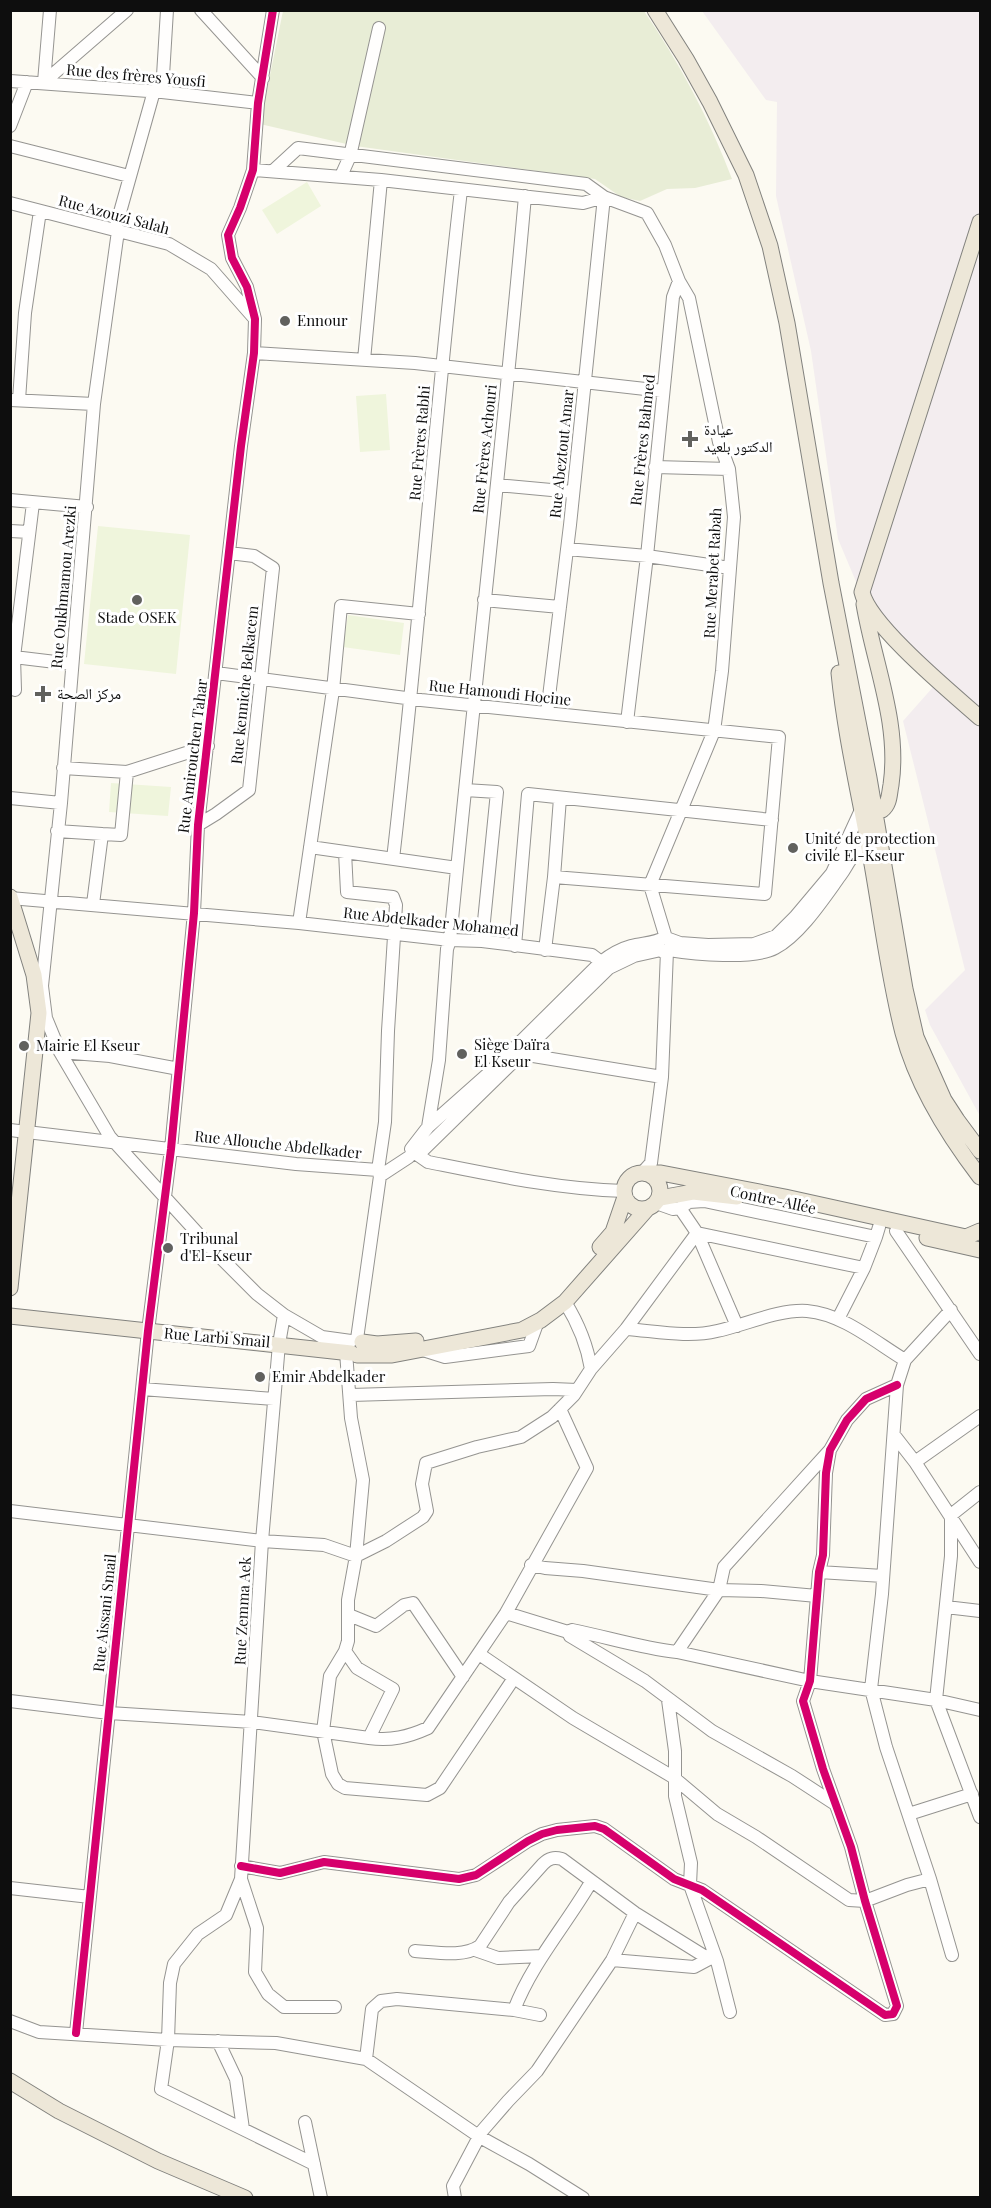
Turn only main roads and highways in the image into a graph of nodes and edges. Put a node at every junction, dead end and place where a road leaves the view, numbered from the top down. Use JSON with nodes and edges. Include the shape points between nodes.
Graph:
{"nodes":[{"id":1,"x":655,"y":10,"type":"edge"},
{"id":2,"x":981,"y":222,"type":"edge"},
{"id":3,"x":863,"y":598,"type":"junction"},
{"id":4,"x":981,"y":718,"type":"edge"},
{"id":5,"x":867,"y":810,"type":"junction"},
{"id":6,"x":11,"y":898,"type":"edge"},
{"id":7,"x":18,"y":1130,"type":"edge"},
{"id":8,"x":981,"y":1151,"type":"edge"},
{"id":9,"x":644,"y":1173,"type":"junction"},
{"id":10,"x":981,"y":1177,"type":"edge"},
{"id":11,"x":624,"y":1194,"type":"junction"},
{"id":12,"x":654,"y":1203,"type":"junction"},
{"id":13,"x":981,"y":1231,"type":"edge"},
{"id":14,"x":963,"y":1236,"type":"junction"},
{"id":15,"x":981,"y":1240,"type":"edge"},
{"id":16,"x":981,"y":1250,"type":"edge"},
{"id":17,"x":10,"y":1288,"type":"edge"},
{"id":18,"x":10,"y":1316,"type":"edge"},
{"id":19,"x":353,"y":1348,"type":"junction"},
{"id":20,"x":10,"y":2081,"type":"edge"},
{"id":21,"x":245,"y":2198,"type":"edge"}],
"edges":[{"from":1,"to":5,"type":"main road","via":[[710,102],[746,175],[770,246],[787,323]]},
{"from":2,"to":3,"type":"main road","via":[[865,579]]},
{"from":3,"to":4,"type":"main road","via":[[886,631]]},
{"from":3,"to":5,"type":"main road","via":[[892,729],[888,801],[882,810]]},
{"from":5,"to":8,"type":"main road","via":[[916,1037],[944,1100]]},
{"from":5,"to":10,"type":"main road","via":[[869,850],[909,1051],[938,1114]]},
{"from":6,"to":7,"type":"main road","via":[[34,975],[39,1013]]},
{"from":7,"to":17,"type":"main road"},
{"from":9,"to":11,"type":"main road","via":[[627,1180]]},
{"from":9,"to":12,"type":"main road","via":[[659,1182],[661,1192]]},
{"from":9,"to":14,"type":"main road","via":[[785,1197]]},
{"from":11,"to":12,"type":"main road","via":[[634,1207]]},
{"from":11,"to":19,"type":"main road","via":[[613,1232],[557,1297],[528,1317],[403,1343]]},
{"from":12,"to":16,"type":"main road","via":[[693,1192],[735,1197],[877,1232],[896,1231]]},
{"from":12,"to":19,"type":"main road","via":[[565,1302],[522,1330],[392,1355]]},
{"from":13,"to":14,"type":"main road"},
{"from":14,"to":15,"type":"main road"},
{"from":18,"to":19,"type":"main road","name":"Rue Larbi Smail"},
{"from":20,"to":21,"type":"main road","via":[[59,2111],[158,2161]]}]}
